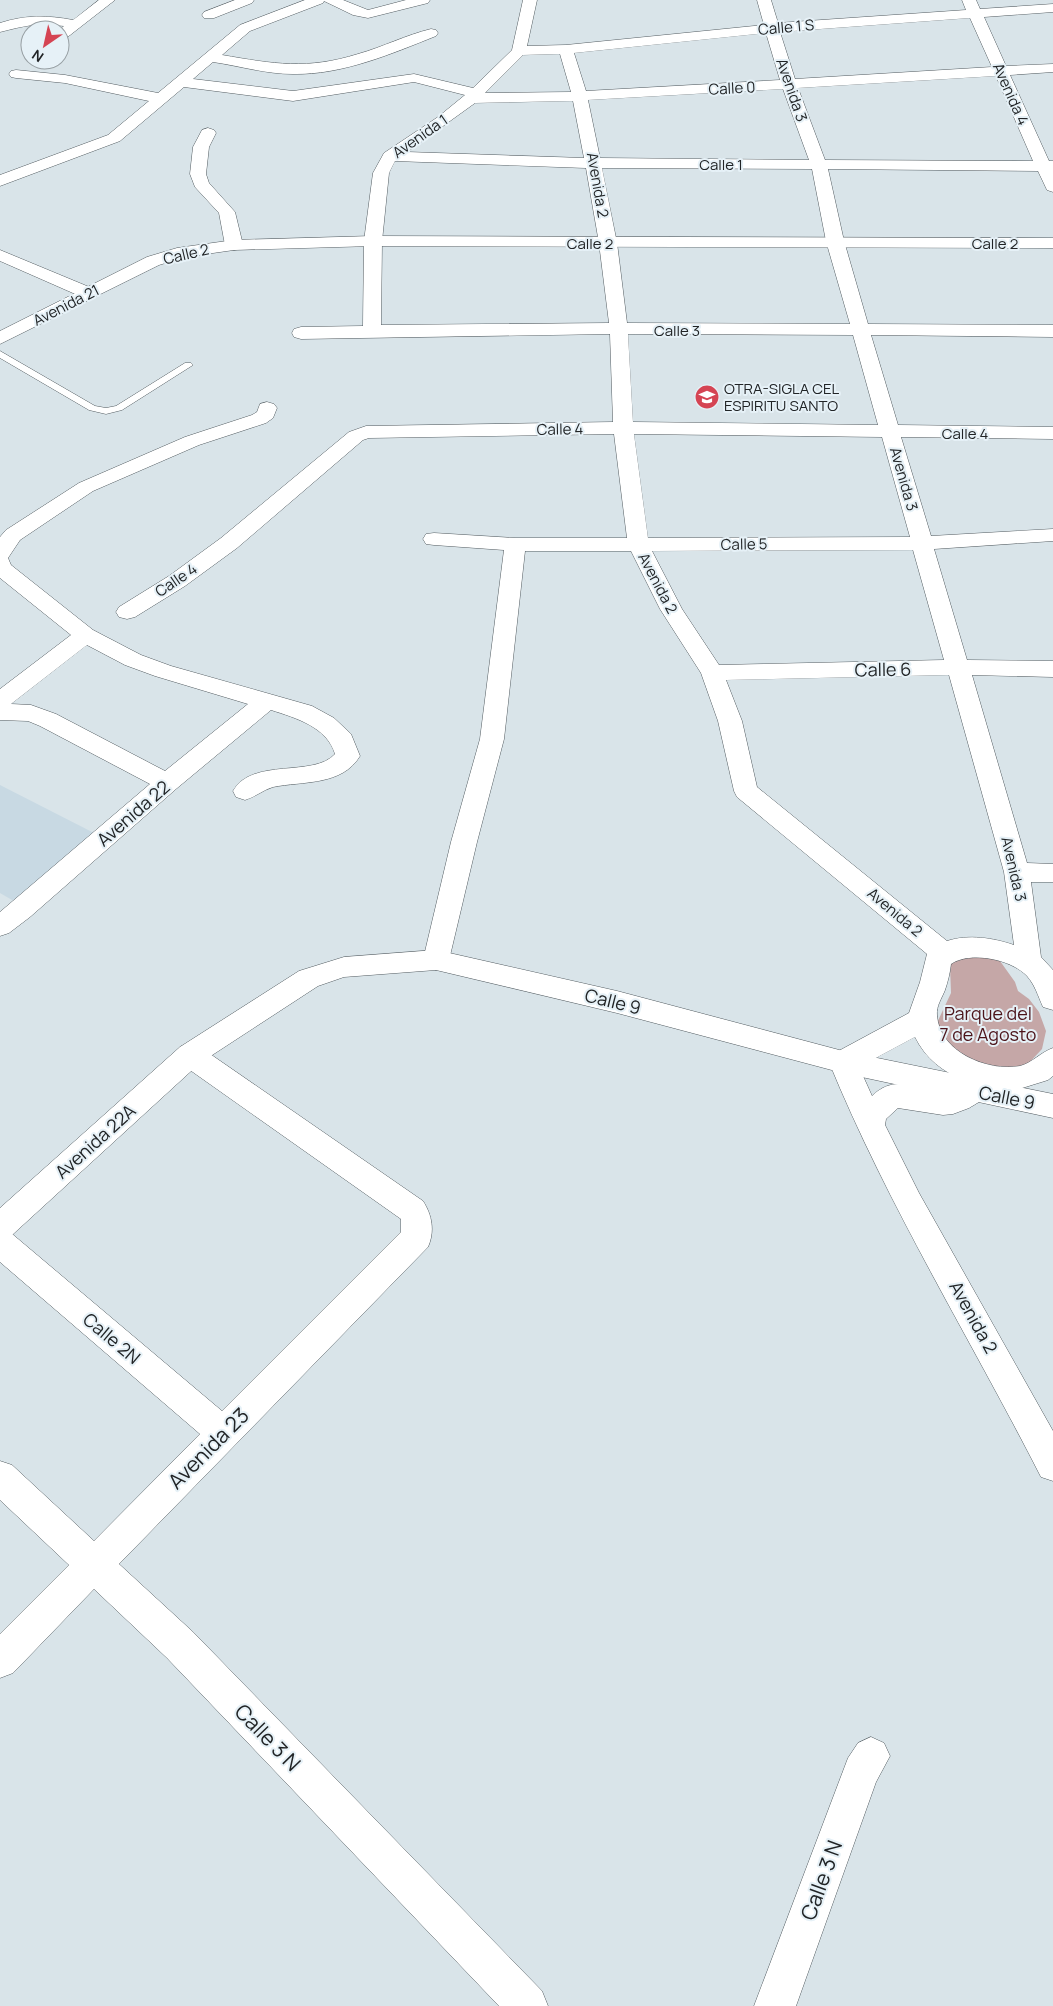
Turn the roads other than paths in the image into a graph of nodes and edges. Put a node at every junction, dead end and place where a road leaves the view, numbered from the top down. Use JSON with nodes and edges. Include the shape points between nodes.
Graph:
{"nodes":[{"id":1,"x":108,"y":0,"type":"edge"},
{"id":2,"x":248,"y":0,"type":"edge"},
{"id":3,"x":318,"y":0,"type":"edge"},
{"id":4,"x":354,"y":0,"type":"edge"},
{"id":5,"x":423,"y":0,"type":"edge"},
{"id":6,"x":530,"y":0,"type":"edge"},
{"id":7,"x":764,"y":0,"type":"edge"},
{"id":8,"x":336,"y":2,"type":"edge"},
{"id":9,"x":972,"y":6,"type":"edge"},
{"id":10,"x":1053,"y":8,"type":"edge"},
{"id":11,"x":209,"y":16,"type":"dead end"},
{"id":12,"x":74,"y":24,"type":"junction"},
{"id":13,"x":70,"y":27,"type":"edge"},
{"id":14,"x":0,"y":28,"type":"edge"},
{"id":15,"x":772,"y":28,"type":"junction"},
{"id":16,"x":432,"y":33,"type":"dead end"},
{"id":17,"x":566,"y":49,"type":"junction"},
{"id":18,"x":519,"y":51,"type":"junction"},
{"id":19,"x":209,"y":57,"type":"junction"},
{"id":20,"x":1053,"y":68,"type":"edge"},
{"id":21,"x":20,"y":70,"type":"edge"},
{"id":22,"x":1000,"y":71,"type":"junction"},
{"id":23,"x":180,"y":82,"type":"junction"},
{"id":24,"x":789,"y":85,"type":"junction"},
{"id":25,"x":473,"y":96,"type":"junction"},
{"id":26,"x":580,"y":96,"type":"junction"},
{"id":27,"x":159,"y":98,"type":"junction"},
{"id":28,"x":208,"y":133,"type":"dead end"},
{"id":29,"x":390,"y":156,"type":"junction"},
{"id":30,"x":594,"y":163,"type":"junction"},
{"id":31,"x":819,"y":164,"type":"junction"},
{"id":32,"x":1048,"y":166,"type":"edge"},
{"id":33,"x":0,"y":181,"type":"edge"},
{"id":34,"x":1053,"y":187,"type":"edge"},
{"id":35,"x":373,"y":242,"type":"junction"},
{"id":36,"x":835,"y":242,"type":"junction"},
{"id":37,"x":608,"y":243,"type":"junction"},
{"id":38,"x":1053,"y":243,"type":"edge"},
{"id":39,"x":234,"y":245,"type":"junction"},
{"id":40,"x":0,"y":255,"type":"edge"},
{"id":41,"x":131,"y":271,"type":"joint"},
{"id":42,"x":88,"y":293,"type":"junction"},
{"id":43,"x":619,"y":330,"type":"junction"},
{"id":44,"x":861,"y":330,"type":"junction"},
{"id":45,"x":1053,"y":330,"type":"edge"},
{"id":46,"x":372,"y":331,"type":"junction"},
{"id":47,"x":301,"y":333,"type":"dead end"},
{"id":48,"x":0,"y":338,"type":"edge"},
{"id":49,"x":0,"y":354,"type":"edge"},
{"id":50,"x":188,"y":364,"type":"dead end"},
{"id":51,"x":267,"y":408,"type":"dead end"},
{"id":52,"x":622,"y":428,"type":"junction"},
{"id":53,"x":891,"y":432,"type":"junction"},
{"id":54,"x":1053,"y":433,"type":"edge"},
{"id":55,"x":1053,"y":534,"type":"edge"},
{"id":56,"x":434,"y":539,"type":"dead end"},
{"id":57,"x":923,"y":543,"type":"junction"},
{"id":58,"x":515,"y":544,"type":"junction"},
{"id":59,"x":638,"y":545,"type":"junction"},
{"id":60,"x":0,"y":554,"type":"edge"},
{"id":61,"x":0,"y":563,"type":"edge"},
{"id":62,"x":127,"y":612,"type":"dead end"},
{"id":63,"x":85,"y":635,"type":"junction"},
{"id":64,"x":960,"y":667,"type":"junction"},
{"id":65,"x":1053,"y":669,"type":"edge"},
{"id":66,"x":712,"y":673,"type":"junction"},
{"id":67,"x":2,"y":698,"type":"edge"},
{"id":68,"x":268,"y":701,"type":"junction"},
{"id":69,"x":167,"y":783,"type":"junction"},
{"id":70,"x":246,"y":791,"type":"dead end"},
{"id":71,"x":1017,"y":872,"type":"junction"},
{"id":72,"x":1053,"y":873,"type":"edge"},
{"id":73,"x":11,"y":905,"type":"edge"},
{"id":74,"x":0,"y":926,"type":"edge"},
{"id":75,"x":945,"y":954,"type":"junction"},
{"id":76,"x":436,"y":960,"type":"junction"},
{"id":77,"x":1028,"y":962,"type":"junction"},
{"id":78,"x":1053,"y":999,"type":"edge"},
{"id":79,"x":923,"y":1018,"type":"junction"},
{"id":80,"x":190,"y":1055,"type":"junction"},
{"id":81,"x":1053,"y":1059,"type":"edge"},
{"id":82,"x":843,"y":1062,"type":"junction"},
{"id":83,"x":984,"y":1084,"type":"junction"},
{"id":84,"x":1053,"y":1106,"type":"edge"},
{"id":85,"x":870,"y":1126,"type":"junction"},
{"id":86,"x":0,"y":1227,"type":"edge"},
{"id":87,"x":0,"y":1243,"type":"edge"},
{"id":88,"x":223,"y":1433,"type":"junction"},
{"id":89,"x":1053,"y":1465,"type":"edge"},
{"id":90,"x":0,"y":1477,"type":"edge"},
{"id":91,"x":94,"y":1565,"type":"junction"},
{"id":92,"x":0,"y":1660,"type":"edge"},
{"id":93,"x":871,"y":1756,"type":"dead end"},
{"id":94,"x":527,"y":2006,"type":"edge"},
{"id":95,"x":775,"y":2006,"type":"edge"}],
"edges":[{"from":1,"to":12,"type":"street"},
{"from":2,"to":11,"type":"street"},
{"from":3,"to":19,"type":"street","via":[[245,28]]},
{"from":4,"to":8,"type":"street"},
{"from":5,"to":8,"type":"street","via":[[368,14]]},
{"from":6,"to":18,"type":"street"},
{"from":7,"to":15,"type":"street","name":"Avenida 3"},
{"from":9,"to":10,"type":"street","name":"Calle 1 S"},
{"from":9,"to":15,"type":"street","name":"Calle 1 S"},
{"from":9,"to":22,"type":"street","name":"Avenida 4"},
{"from":12,"to":13,"type":"street"},
{"from":12,"to":14,"type":"street","via":[[37,18]]},
{"from":15,"to":17,"type":"street","name":"Calle 1 S"},
{"from":15,"to":24,"type":"street","name":"Avenida 3"},
{"from":16,"to":19,"type":"street","via":[[312,69],[292,70]]},
{"from":17,"to":18,"type":"street","name":"Calle 1 S"},
{"from":17,"to":26,"type":"street","name":"Avenida 2"},
{"from":18,"to":25,"type":"street","name":"Avenida 1"},
{"from":19,"to":23,"type":"street"},
{"from":20,"to":22,"type":"street","name":"Calle 0"},
{"from":21,"to":27,"type":"street","via":[[11,78],[65,79]]},
{"from":22,"to":24,"type":"street","name":"Calle 0"},
{"from":22,"to":32,"type":"street","name":"Avenida 4"},
{"from":23,"to":25,"type":"street","name":"Calle 0","via":[[293,96],[414,78]]},
{"from":23,"to":27,"type":"street"},
{"from":24,"to":26,"type":"street","name":"Calle 0"},
{"from":24,"to":31,"type":"street","name":"Avenida 3"},
{"from":25,"to":26,"type":"street","name":"Calle 0"},
{"from":25,"to":29,"type":"street","name":"Avenida 1"},
{"from":26,"to":30,"type":"street","name":"Avenida 2"},
{"from":27,"to":33,"type":"street","via":[[114,138]]},
{"from":28,"to":39,"type":"street","via":[[201,147],[198,174],[201,184],[227,212]]},
{"from":29,"to":30,"type":"street","name":"Calle 1"},
{"from":29,"to":35,"type":"street","name":"Avenida 1","via":[[381,173]]},
{"from":30,"to":31,"type":"street","name":"Calle 1"},
{"from":30,"to":37,"type":"street","name":"Avenida 2"},
{"from":31,"to":32,"type":"street","name":"Calle 1"},
{"from":31,"to":36,"type":"street","name":"Avenida 3"},
{"from":32,"to":34,"type":"street","name":"Avenida 4"},
{"from":35,"to":37,"type":"street","name":"Calle 2"},
{"from":35,"to":39,"type":"street","name":"Calle 2"},
{"from":35,"to":46,"type":"street","name":"Avenida 1"},
{"from":36,"to":37,"type":"street","name":"Calle 2"},
{"from":36,"to":38,"type":"street","name":"Calle 2"},
{"from":36,"to":44,"type":"street","name":"Avenida 3"},
{"from":37,"to":43,"type":"street","name":"Avenida 2"},
{"from":39,"to":41,"type":"street","name":"Calle 2","via":[[183,252]]},
{"from":40,"to":42,"type":"street"},
{"from":41,"to":42,"type":"street","name":"Avenida 21"},
{"from":42,"to":48,"type":"street","name":"Avenida 21"},
{"from":43,"to":44,"type":"street","name":"Calle 3"},
{"from":43,"to":46,"type":"street","name":"Calle 3"},
{"from":43,"to":52,"type":"street","name":"Avenida 2"},
{"from":44,"to":45,"type":"street","name":"Calle 3"},
{"from":44,"to":53,"type":"street","name":"Avenida 3"},
{"from":46,"to":47,"type":"street","name":"Calle 3"},
{"from":49,"to":50,"type":"lane","via":[[92,408],[106,411],[119,408]]},
{"from":51,"to":60,"type":"street","via":[[266,414],[259,419],[192,441],[86,487],[13,535]]},
{"from":52,"to":53,"type":"street","name":"Calle 4"},
{"from":52,"to":59,"type":"street","name":"Avenida 2"},
{"from":52,"to":62,"type":"street","name":"Calle 4","via":[[366,432],[356,436],[228,543],[177,581]]},
{"from":53,"to":54,"type":"street","name":"Calle 4"},
{"from":53,"to":57,"type":"street","name":"Avenida 3"},
{"from":55,"to":57,"type":"street","name":"Calle 5"},
{"from":56,"to":58,"type":"street","name":"Calle 5"},
{"from":57,"to":59,"type":"street","name":"Calle 5"},
{"from":57,"to":64,"type":"street","name":"Avenida 3"},
{"from":58,"to":59,"type":"street","name":"Calle 5"},
{"from":58,"to":76,"type":"street","via":[[492,739]]},
{"from":59,"to":66,"type":"street","name":"Avenida 2","via":[[671,610]]},
{"from":61,"to":63,"type":"street","via":[[1,568]]},
{"from":63,"to":67,"type":"street"},
{"from":63,"to":68,"type":"street","via":[[133,660],[163,671]]},
{"from":64,"to":65,"type":"street","name":"Calle 6"},
{"from":64,"to":66,"type":"street","name":"Calle 6"},
{"from":64,"to":71,"type":"street","name":"Avenida 3"},
{"from":66,"to":75,"type":"street","name":"Avenida 2","via":[[730,721],[746,791]]},
{"from":67,"to":69,"type":"street"},
{"from":68,"to":69,"type":"street","name":"Avenida 22"},
{"from":68,"to":70,"type":"street","via":[[304,712],[326,724],[343,740],[348,756],[338,767],[265,779]]},
{"from":69,"to":73,"type":"street","name":"Avenida 22"},
{"from":71,"to":72,"type":"street"},
{"from":71,"to":77,"type":"street","name":"Avenida 3","via":[[1028,941]]},
{"from":73,"to":74,"type":"street","name":"Avenida 22"},
{"from":75,"to":77,"type":"street","via":[[950,950],[977,948]]},
{"from":75,"to":79,"type":"street","via":[[938,959]]},
{"from":76,"to":80,"type":"street","name":"Calle 9","via":[[344,968],[309,978]]},
{"from":76,"to":82,"type":"street","name":"Calle 9","via":[[618,1002]]},
{"from":77,"to":78,"type":"street","via":[[1041,974]]},
{"from":79,"to":82,"type":"street"},
{"from":79,"to":83,"type":"street","via":[[930,1039],[944,1056],[946,1066],[958,1083]]},
{"from":80,"to":86,"type":"street","name":"Avenida 22A"},
{"from":80,"to":88,"type":"street","name":"Avenida 23","via":[[412,1210],[416,1216],[417,1237]]},
{"from":81,"to":83,"type":"street","via":[[1032,1074]]},
{"from":82,"to":83,"type":"street","name":"Calle 9"},
{"from":82,"to":85,"type":"street","name":"Avenida 2"},
{"from":83,"to":84,"type":"street","name":"Calle 9"},
{"from":83,"to":85,"type":"street","via":[[952,1102],[934,1102],[902,1094],[894,1096],[875,1111]]},
{"from":85,"to":89,"type":"street","name":"Avenida 2","via":[[908,1202]]},
{"from":87,"to":88,"type":"street","name":"Calle 2N"},
{"from":88,"to":91,"type":"street","name":"Avenida 23"},
{"from":90,"to":91,"type":"street","name":"Calle 3 N"},
{"from":91,"to":92,"type":"street","name":"Avenida 23"},
{"from":91,"to":94,"type":"street","name":"Calle 3 N","via":[[180,1645]]},
{"from":93,"to":95,"type":"street","name":"Calle 3 N","via":[[861,1771]]}]}
